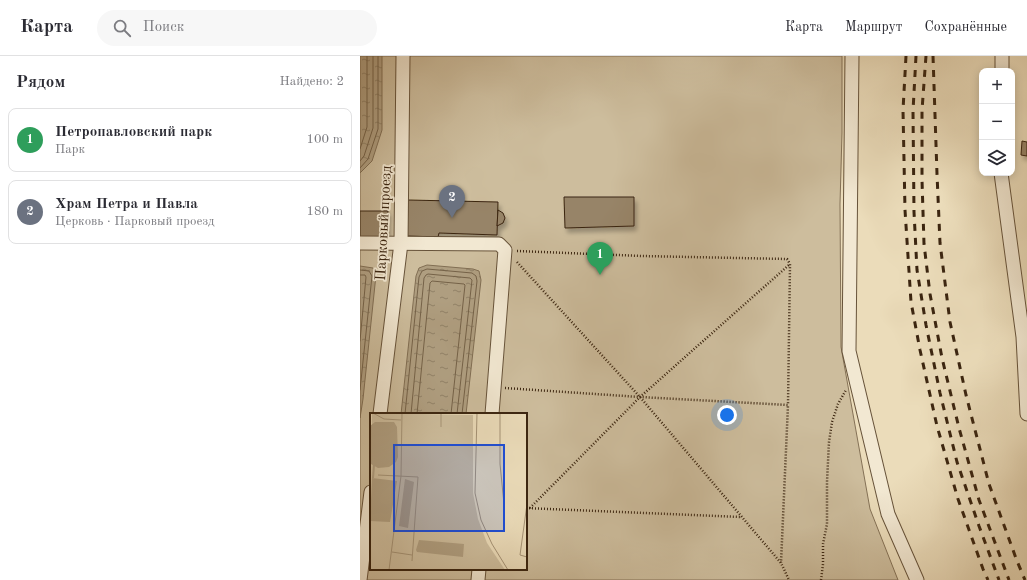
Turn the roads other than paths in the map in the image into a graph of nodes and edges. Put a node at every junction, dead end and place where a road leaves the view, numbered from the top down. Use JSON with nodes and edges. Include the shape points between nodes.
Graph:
{"nodes":[{"id":1,"x":403,"y":56,"type":"edge"},
{"id":2,"x":852,"y":56,"type":"edge"},
{"id":3,"x":1002,"y":56,"type":"edge"},
{"id":4,"x":1002,"y":68,"type":"edge"},
{"id":5,"x":1001,"y":176,"type":"edge"},
{"id":6,"x":360,"y":243,"type":"edge"},
{"id":7,"x":401,"y":243,"type":"junction"},
{"id":8,"x":380,"y":413,"type":"edge"},
{"id":9,"x":492,"y":413,"type":"edge"},
{"id":10,"x":1027,"y":414,"type":"edge"},
{"id":11,"x":370,"y":500,"type":"edge"},
{"id":12,"x":480,"y":570,"type":"edge"},
{"id":13,"x":360,"y":580,"type":"edge"},
{"id":14,"x":478,"y":580,"type":"edge"},
{"id":15,"x":917,"y":580,"type":"edge"}],
"edges":[{"from":1,"to":7,"type":"street","name":"Парковый проезд"},
{"from":2,"to":15,"type":"street","via":[[849,351],[888,514]]},
{"from":3,"to":4,"type":"street"},
{"from":5,"to":10,"type":"street","via":[[1023,337]]},
{"from":6,"to":7,"type":"street"},
{"from":7,"to":8,"type":"street","name":"Парковый проезд"},
{"from":7,"to":9,"type":"street","via":[[499,244],[506,250]]},
{"from":11,"to":13,"type":"street"},
{"from":12,"to":14,"type":"street"}]}
